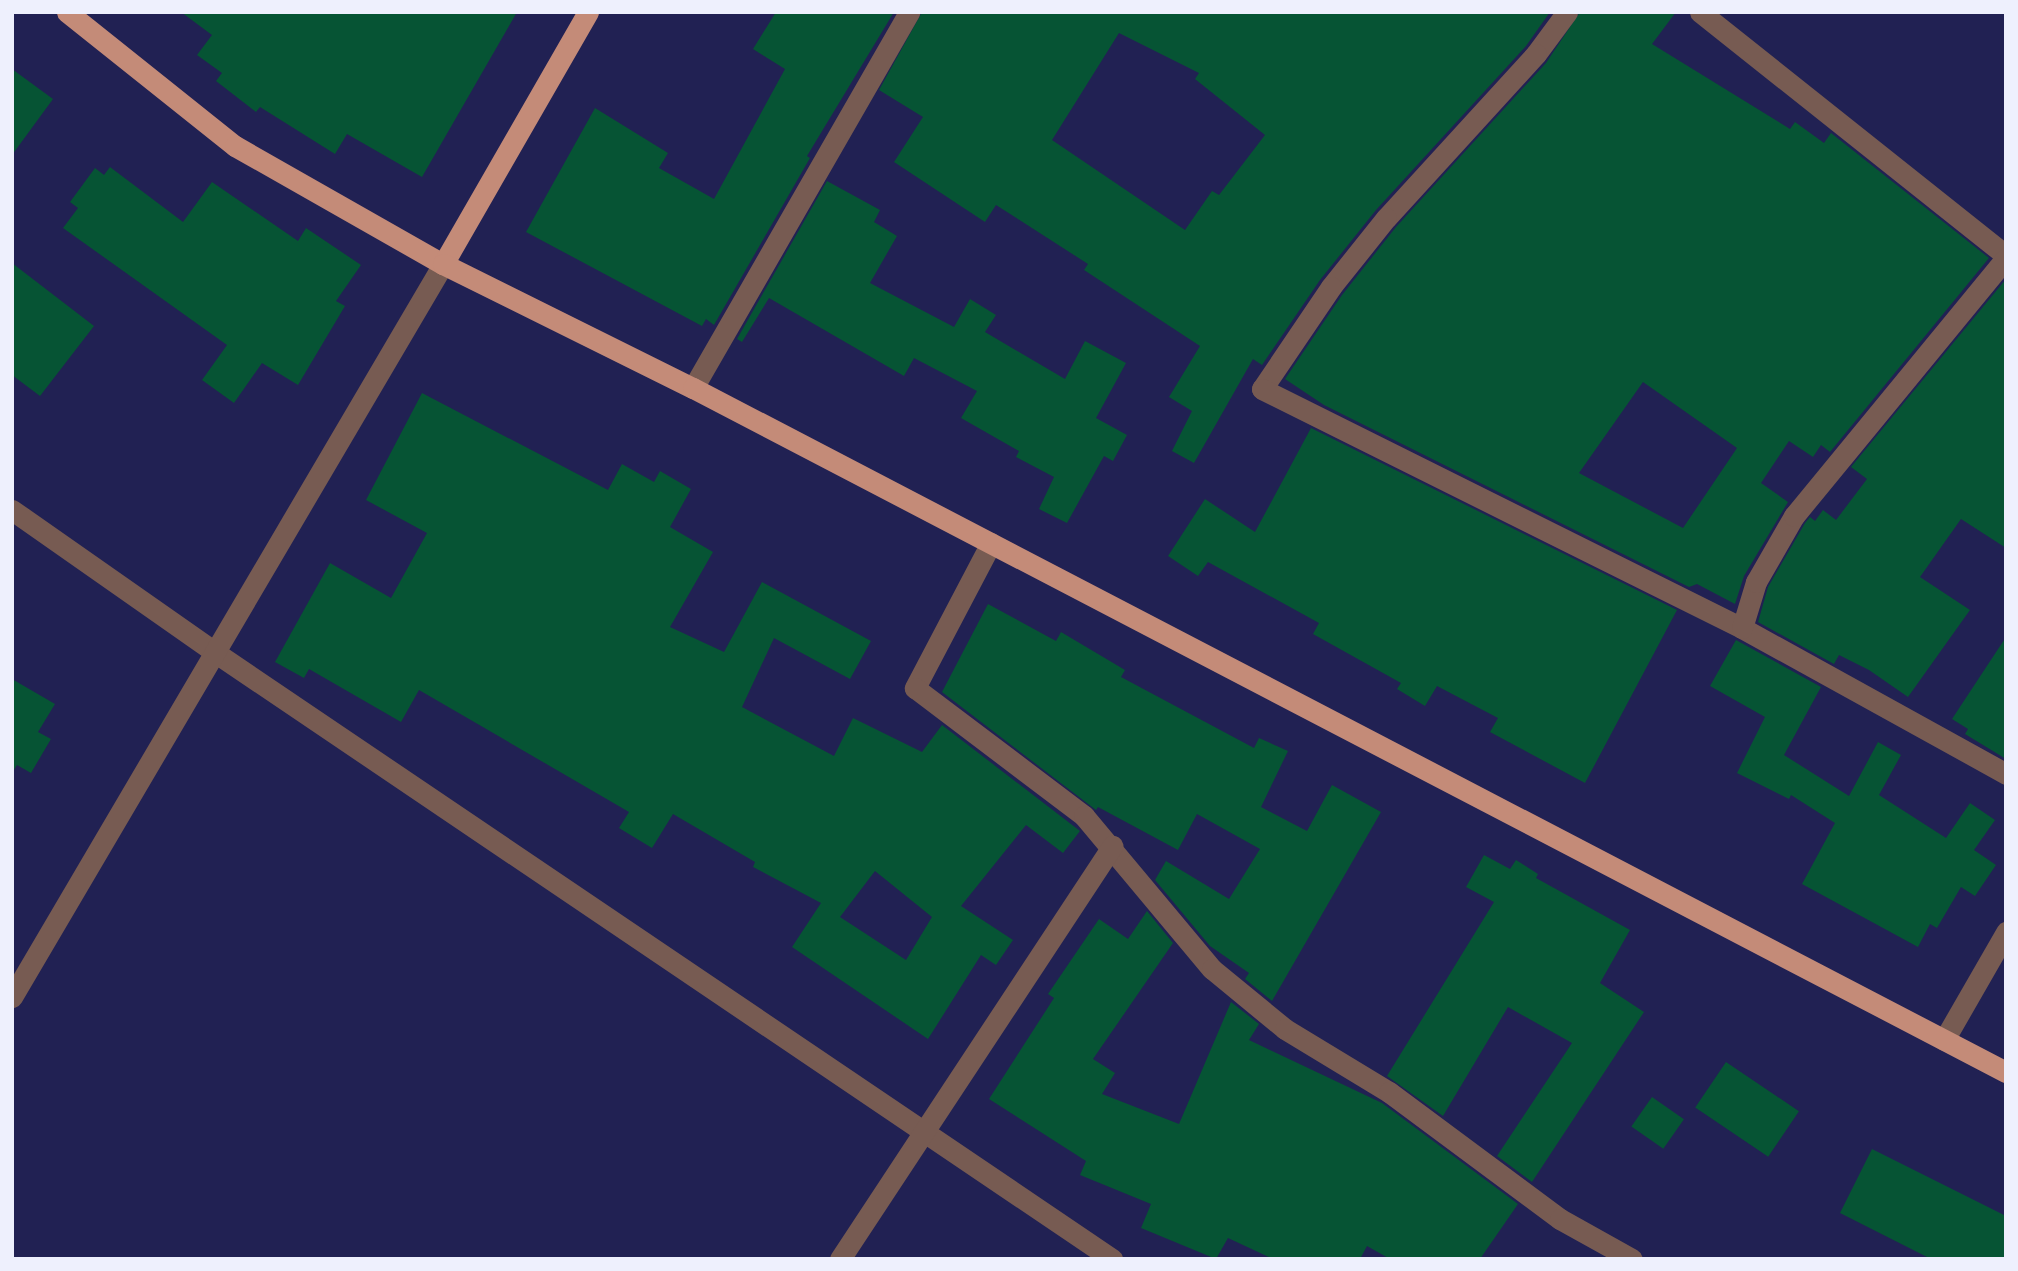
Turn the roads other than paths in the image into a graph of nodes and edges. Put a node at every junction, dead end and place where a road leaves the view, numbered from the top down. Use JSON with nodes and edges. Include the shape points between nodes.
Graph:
{"nodes":[{"id":1,"x":67,"y":12,"type":"edge"},
{"id":2,"x":588,"y":12,"type":"edge"},
{"id":3,"x":909,"y":12,"type":"edge"},
{"id":4,"x":1567,"y":12,"type":"edge"},
{"id":5,"x":1700,"y":12,"type":"edge"},
{"id":6,"x":2006,"y":256,"type":"edge"},
{"id":7,"x":443,"y":264,"type":"junction"},
{"id":8,"x":693,"y":388,"type":"junction"},
{"id":9,"x":12,"y":510,"type":"edge"},
{"id":10,"x":991,"y":543,"type":"junction"},
{"id":11,"x":1742,"y":628,"type":"junction"},
{"id":12,"x":216,"y":653,"type":"junction"},
{"id":13,"x":2006,"y":774,"type":"edge"},
{"id":14,"x":1112,"y":846,"type":"junction"},
{"id":15,"x":2006,"y":932,"type":"edge"},
{"id":16,"x":12,"y":997,"type":"edge"},
{"id":17,"x":1944,"y":1040,"type":"junction"},
{"id":18,"x":2006,"y":1072,"type":"edge"},
{"id":19,"x":926,"y":1133,"type":"junction"},
{"id":20,"x":840,"y":1259,"type":"edge"},
{"id":21,"x":1112,"y":1259,"type":"edge"},
{"id":22,"x":1632,"y":1259,"type":"edge"}],
"edges":[{"from":1,"to":7,"type":"main road","via":[[235,146]]},
{"from":2,"to":7,"type":"main road"},
{"from":3,"to":8,"type":"street"},
{"from":4,"to":11,"type":"street","via":[[1536,54],[1386,218],[1331,287],[1262,390]]},
{"from":5,"to":6,"type":"street"},
{"from":6,"to":11,"type":"street","via":[[1794,516],[1756,582]]},
{"from":7,"to":8,"type":"main road"},
{"from":7,"to":12,"type":"street"},
{"from":8,"to":10,"type":"main road"},
{"from":9,"to":12,"type":"street"},
{"from":10,"to":14,"type":"street","via":[[915,688],[1024,768]]},
{"from":10,"to":17,"type":"main road"},
{"from":11,"to":13,"type":"street"},
{"from":12,"to":16,"type":"street"},
{"from":12,"to":19,"type":"street"},
{"from":14,"to":19,"type":"street"},
{"from":14,"to":22,"type":"street","via":[[1212,969],[1285,1029],[1389,1092],[1560,1219]]},
{"from":15,"to":17,"type":"street"},
{"from":17,"to":18,"type":"main road"},
{"from":19,"to":20,"type":"street"},
{"from":19,"to":21,"type":"street"}]}
